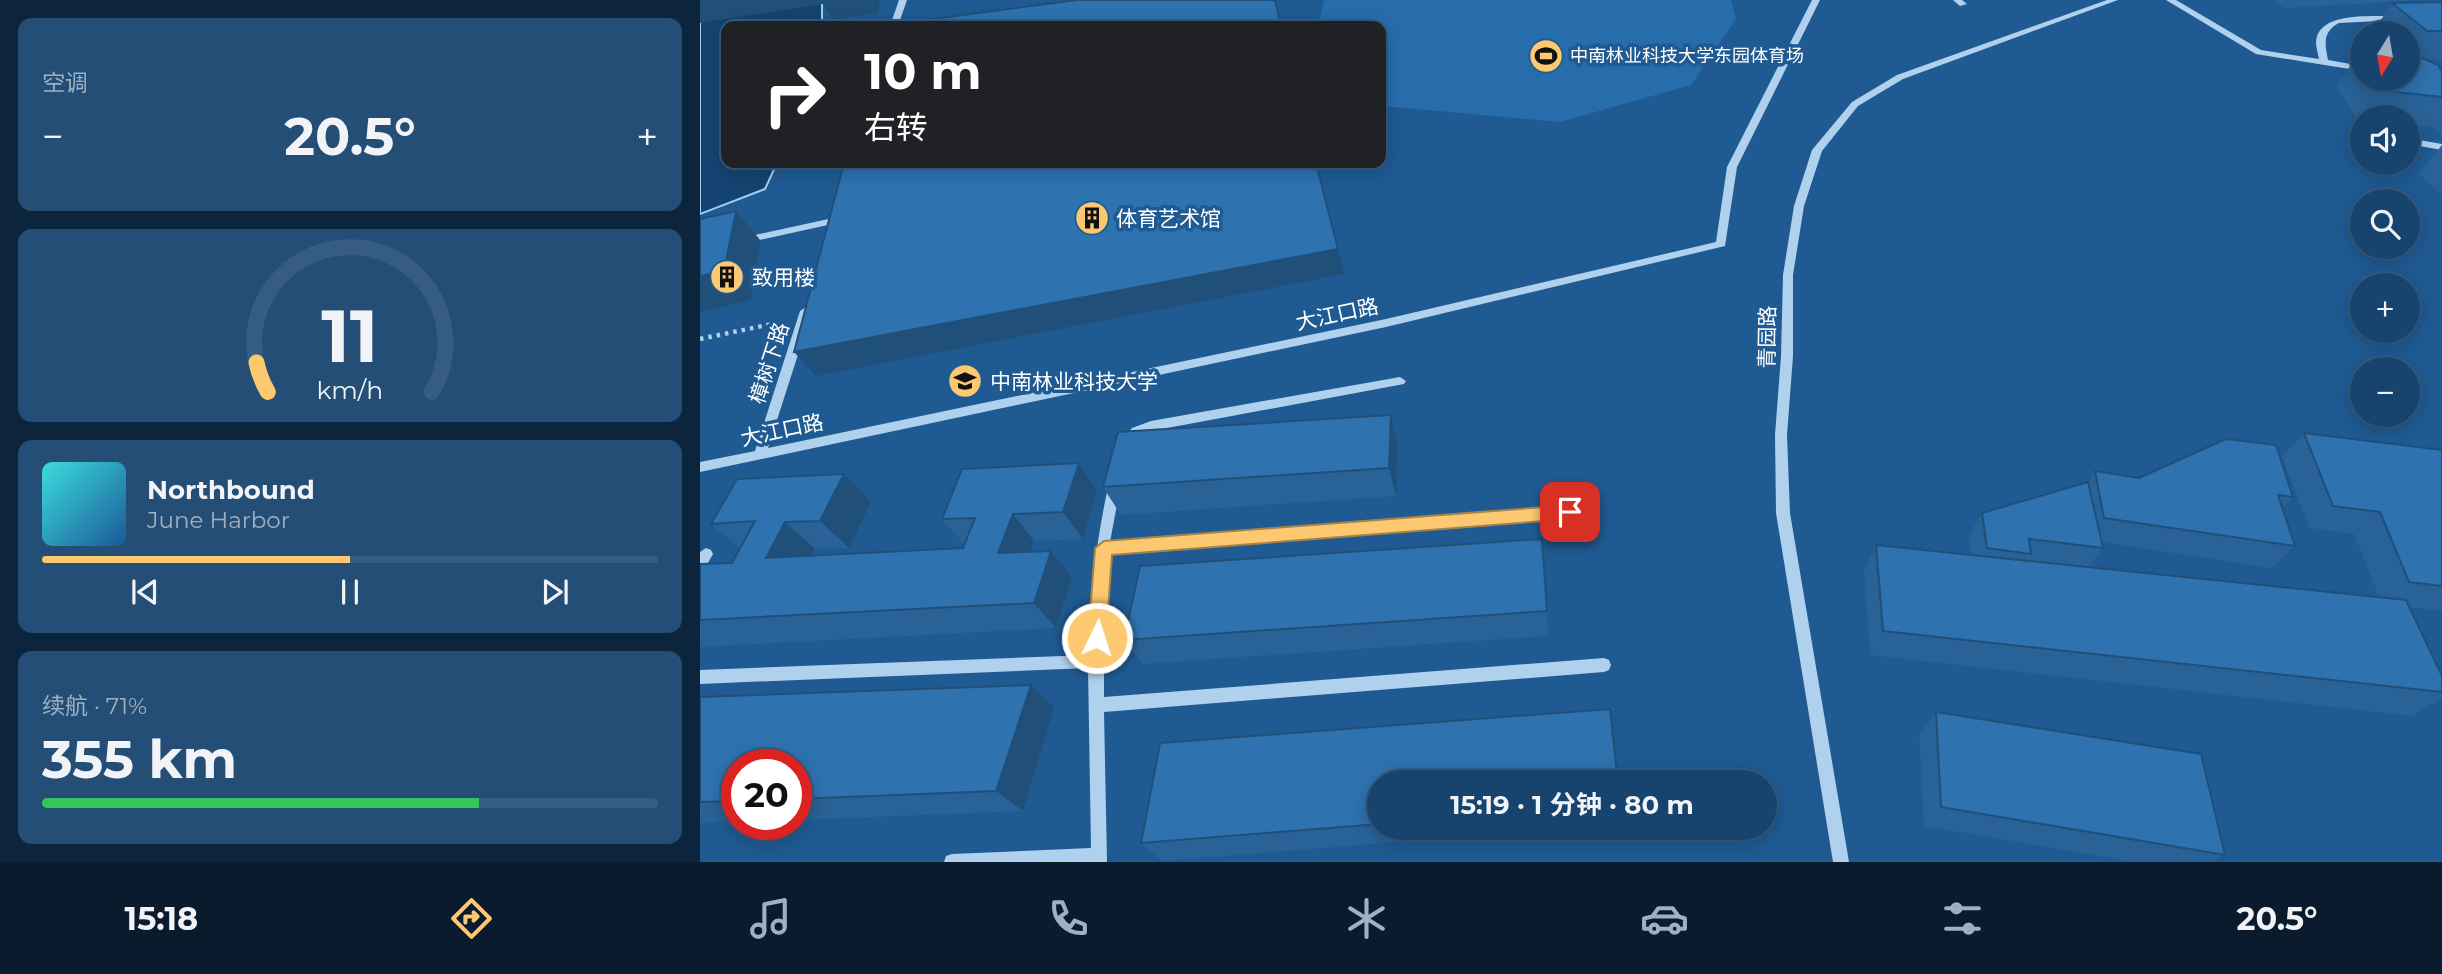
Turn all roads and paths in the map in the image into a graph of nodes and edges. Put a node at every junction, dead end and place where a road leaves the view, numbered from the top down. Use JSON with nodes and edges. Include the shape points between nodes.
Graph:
{"nodes":[{"id":1,"x":902,"y":0,"type":"edge"},
{"id":2,"x":1816,"y":0,"type":"edge"},
{"id":3,"x":2113,"y":0,"type":"edge"},
{"id":4,"x":2170,"y":0,"type":"edge"},
{"id":5,"x":2416,"y":17,"type":"edge"},
{"id":6,"x":896,"y":21,"type":"edge"},
{"id":7,"x":2324,"y":62,"type":"junction"},
{"id":8,"x":2350,"y":66,"type":"edge"},
{"id":9,"x":2420,"y":143,"type":"edge"},
{"id":10,"x":2442,"y":147,"type":"edge"},
{"id":11,"x":830,"y":233,"type":"edge"},
{"id":12,"x":727,"y":245,"type":"edge"},
{"id":13,"x":811,"y":293,"type":"edge"},
{"id":14,"x":804,"y":317,"type":"junction"},
{"id":15,"x":700,"y":339,"type":"edge"},
{"id":16,"x":1400,"y":381,"type":"dead end"},
{"id":17,"x":760,"y":454,"type":"junction"},
{"id":18,"x":700,"y":467,"type":"edge"},
{"id":19,"x":1570,"y":512,"type":"dead end"},
{"id":20,"x":1104,"y":548,"type":"junction"},
{"id":21,"x":1096,"y":661,"type":"junction"},
{"id":22,"x":1604,"y":665,"type":"dead end"},
{"id":23,"x":700,"y":677,"type":"edge"},
{"id":24,"x":1097,"y":705,"type":"junction"},
{"id":25,"x":1099,"y":859,"type":"edge"},
{"id":26,"x":952,"y":862,"type":"edge"},
{"id":27,"x":1841,"y":862,"type":"edge"}],
"edges":[{"from":1,"to":6,"type":"street"},
{"from":2,"to":17,"type":"street","name":"大江口路","via":[[1732,167],[1721,244],[1386,323]]},
{"from":3,"to":27,"type":"street","name":"青园路","via":[[1900,77],[1855,104],[1817,150],[1802,194],[1788,275],[1781,435],[1783,513]]},
{"from":4,"to":7,"type":"lane","via":[[2259,52]]},
{"from":5,"to":7,"type":"street","via":[[2337,21],[2326,26],[2320,41]]},
{"from":7,"to":8,"type":"lane"},
{"from":9,"to":10,"type":"street"},
{"from":11,"to":12,"type":"street","via":[[835,215]]},
{"from":13,"to":14,"type":"street","name":"樟树下路"},
{"from":14,"to":15,"type":"path"},
{"from":14,"to":17,"type":"street","name":"樟树下路"},
{"from":16,"to":20,"type":"street","via":[[1136,431],[1126,442],[1105,522]]},
{"from":17,"to":18,"type":"street","name":"大江口路"},
{"from":19,"to":20,"type":"street"},
{"from":20,"to":21,"type":"street"},
{"from":21,"to":23,"type":"street"},
{"from":21,"to":24,"type":"street"},
{"from":22,"to":24,"type":"street"},
{"from":24,"to":25,"type":"street"},
{"from":25,"to":26,"type":"street"}]}
